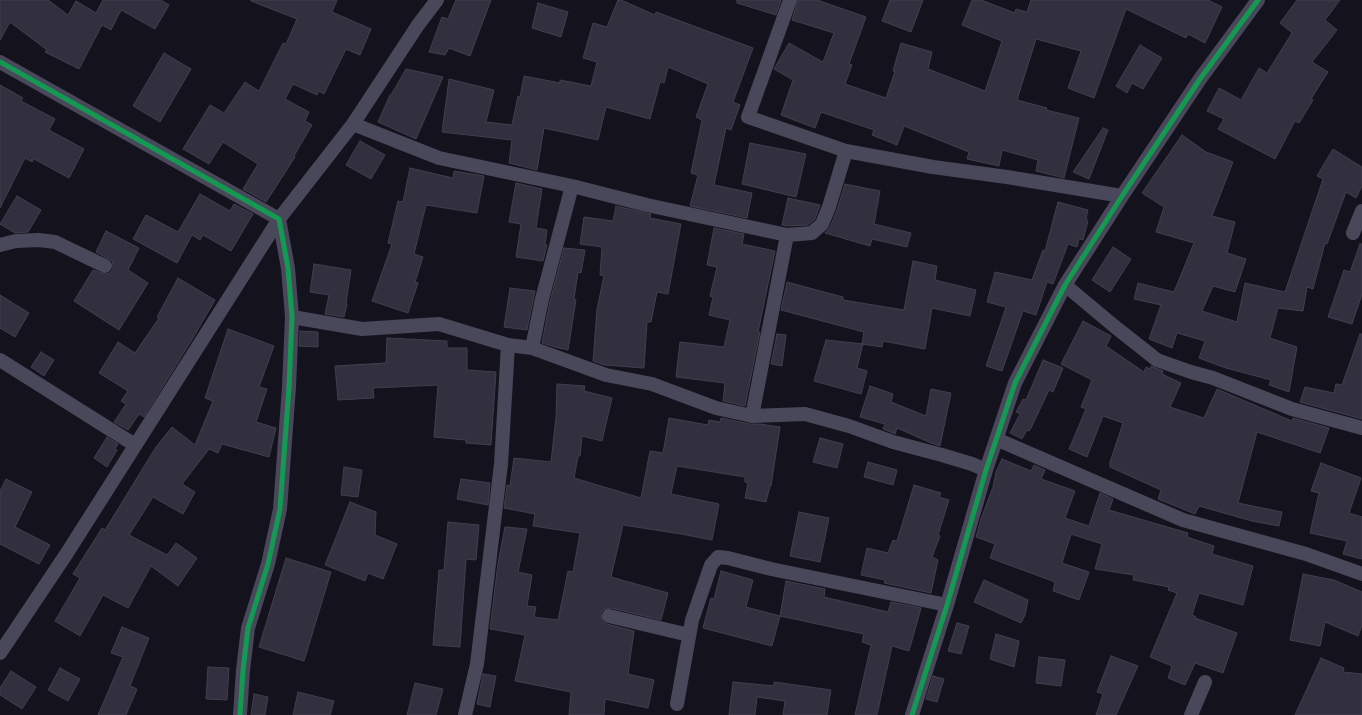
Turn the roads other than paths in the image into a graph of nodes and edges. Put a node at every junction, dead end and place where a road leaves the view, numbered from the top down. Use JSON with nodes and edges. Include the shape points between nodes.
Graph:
{"nodes":[{"id":1,"x":437,"y":0,"type":"edge"},
{"id":2,"x":790,"y":0,"type":"edge"},
{"id":3,"x":1258,"y":0,"type":"edge"},
{"id":4,"x":1,"y":64,"type":"edge"},
{"id":5,"x":353,"y":124,"type":"junction"},
{"id":6,"x":846,"y":151,"type":"junction"},
{"id":7,"x":572,"y":186,"type":"junction"},
{"id":8,"x":1122,"y":196,"type":"junction"},
{"id":9,"x":1362,"y":211,"type":"edge"},
{"id":10,"x":279,"y":219,"type":"junction"},
{"id":11,"x":1353,"y":233,"type":"dead end"},
{"id":12,"x":787,"y":234,"type":"junction"},
{"id":13,"x":0,"y":245,"type":"edge"},
{"id":14,"x":105,"y":266,"type":"dead end"},
{"id":15,"x":1065,"y":285,"type":"junction"},
{"id":16,"x":292,"y":317,"type":"junction"},
{"id":17,"x":508,"y":345,"type":"junction"},
{"id":18,"x":532,"y":348,"type":"junction"},
{"id":19,"x":0,"y":360,"type":"edge"},
{"id":20,"x":752,"y":416,"type":"junction"},
{"id":21,"x":1362,"y":428,"type":"edge"},
{"id":22,"x":996,"y":438,"type":"junction"},
{"id":23,"x":135,"y":445,"type":"junction"},
{"id":24,"x":986,"y":470,"type":"junction"},
{"id":25,"x":1362,"y":574,"type":"edge"},
{"id":26,"x":947,"y":605,"type":"junction"},
{"id":27,"x":609,"y":616,"type":"dead end"},
{"id":28,"x":689,"y":636,"type":"junction"},
{"id":29,"x":0,"y":653,"type":"edge"},
{"id":30,"x":1204,"y":682,"type":"dead end"},
{"id":31,"x":677,"y":704,"type":"dead end"},
{"id":32,"x":240,"y":715,"type":"edge"},
{"id":33,"x":465,"y":715,"type":"edge"},
{"id":34,"x":912,"y":715,"type":"edge"},
{"id":35,"x":1191,"y":715,"type":"edge"}],
"edges":[{"from":1,"to":5,"type":"street"},
{"from":2,"to":6,"type":"street","via":[[748,117]]},
{"from":3,"to":8,"type":"street","via":[[1200,79]]},
{"from":4,"to":10,"type":"street"},
{"from":5,"to":7,"type":"street","via":[[439,158]]},
{"from":5,"to":10,"type":"street"},
{"from":6,"to":8,"type":"street"},
{"from":6,"to":12,"type":"street","via":[[822,224],[812,233]]},
{"from":7,"to":12,"type":"street","via":[[647,205]]},
{"from":7,"to":18,"type":"street","via":[[546,280]]},
{"from":8,"to":15,"type":"street"},
{"from":9,"to":11,"type":"street"},
{"from":10,"to":16,"type":"street","via":[[288,268]]},
{"from":10,"to":23,"type":"street"},
{"from":12,"to":20,"type":"street"},
{"from":13,"to":14,"type":"street","via":[[16,241],[55,242]]},
{"from":15,"to":21,"type":"street","via":[[1157,360],[1213,378],[1292,409]]},
{"from":15,"to":22,"type":"street","via":[[1015,383]]},
{"from":16,"to":17,"type":"street","via":[[362,329],[438,324]]},
{"from":16,"to":32,"type":"street","via":[[290,386],[280,509],[268,564],[248,628]]},
{"from":17,"to":18,"type":"street"},
{"from":17,"to":33,"type":"street","via":[[500,472],[477,664]]},
{"from":18,"to":20,"type":"street","via":[[606,375],[652,384],[716,408]]},
{"from":19,"to":23,"type":"street"},
{"from":20,"to":24,"type":"street","via":[[805,414]]},
{"from":22,"to":24,"type":"street"},
{"from":22,"to":25,"type":"street","via":[[1183,520],[1306,554]]},
{"from":23,"to":29,"type":"street"},
{"from":24,"to":26,"type":"street"},
{"from":26,"to":28,"type":"street","via":[[728,558],[718,558],[711,565]]},
{"from":26,"to":34,"type":"street"},
{"from":27,"to":28,"type":"street"},
{"from":28,"to":31,"type":"street"},
{"from":30,"to":35,"type":"street"}]}
